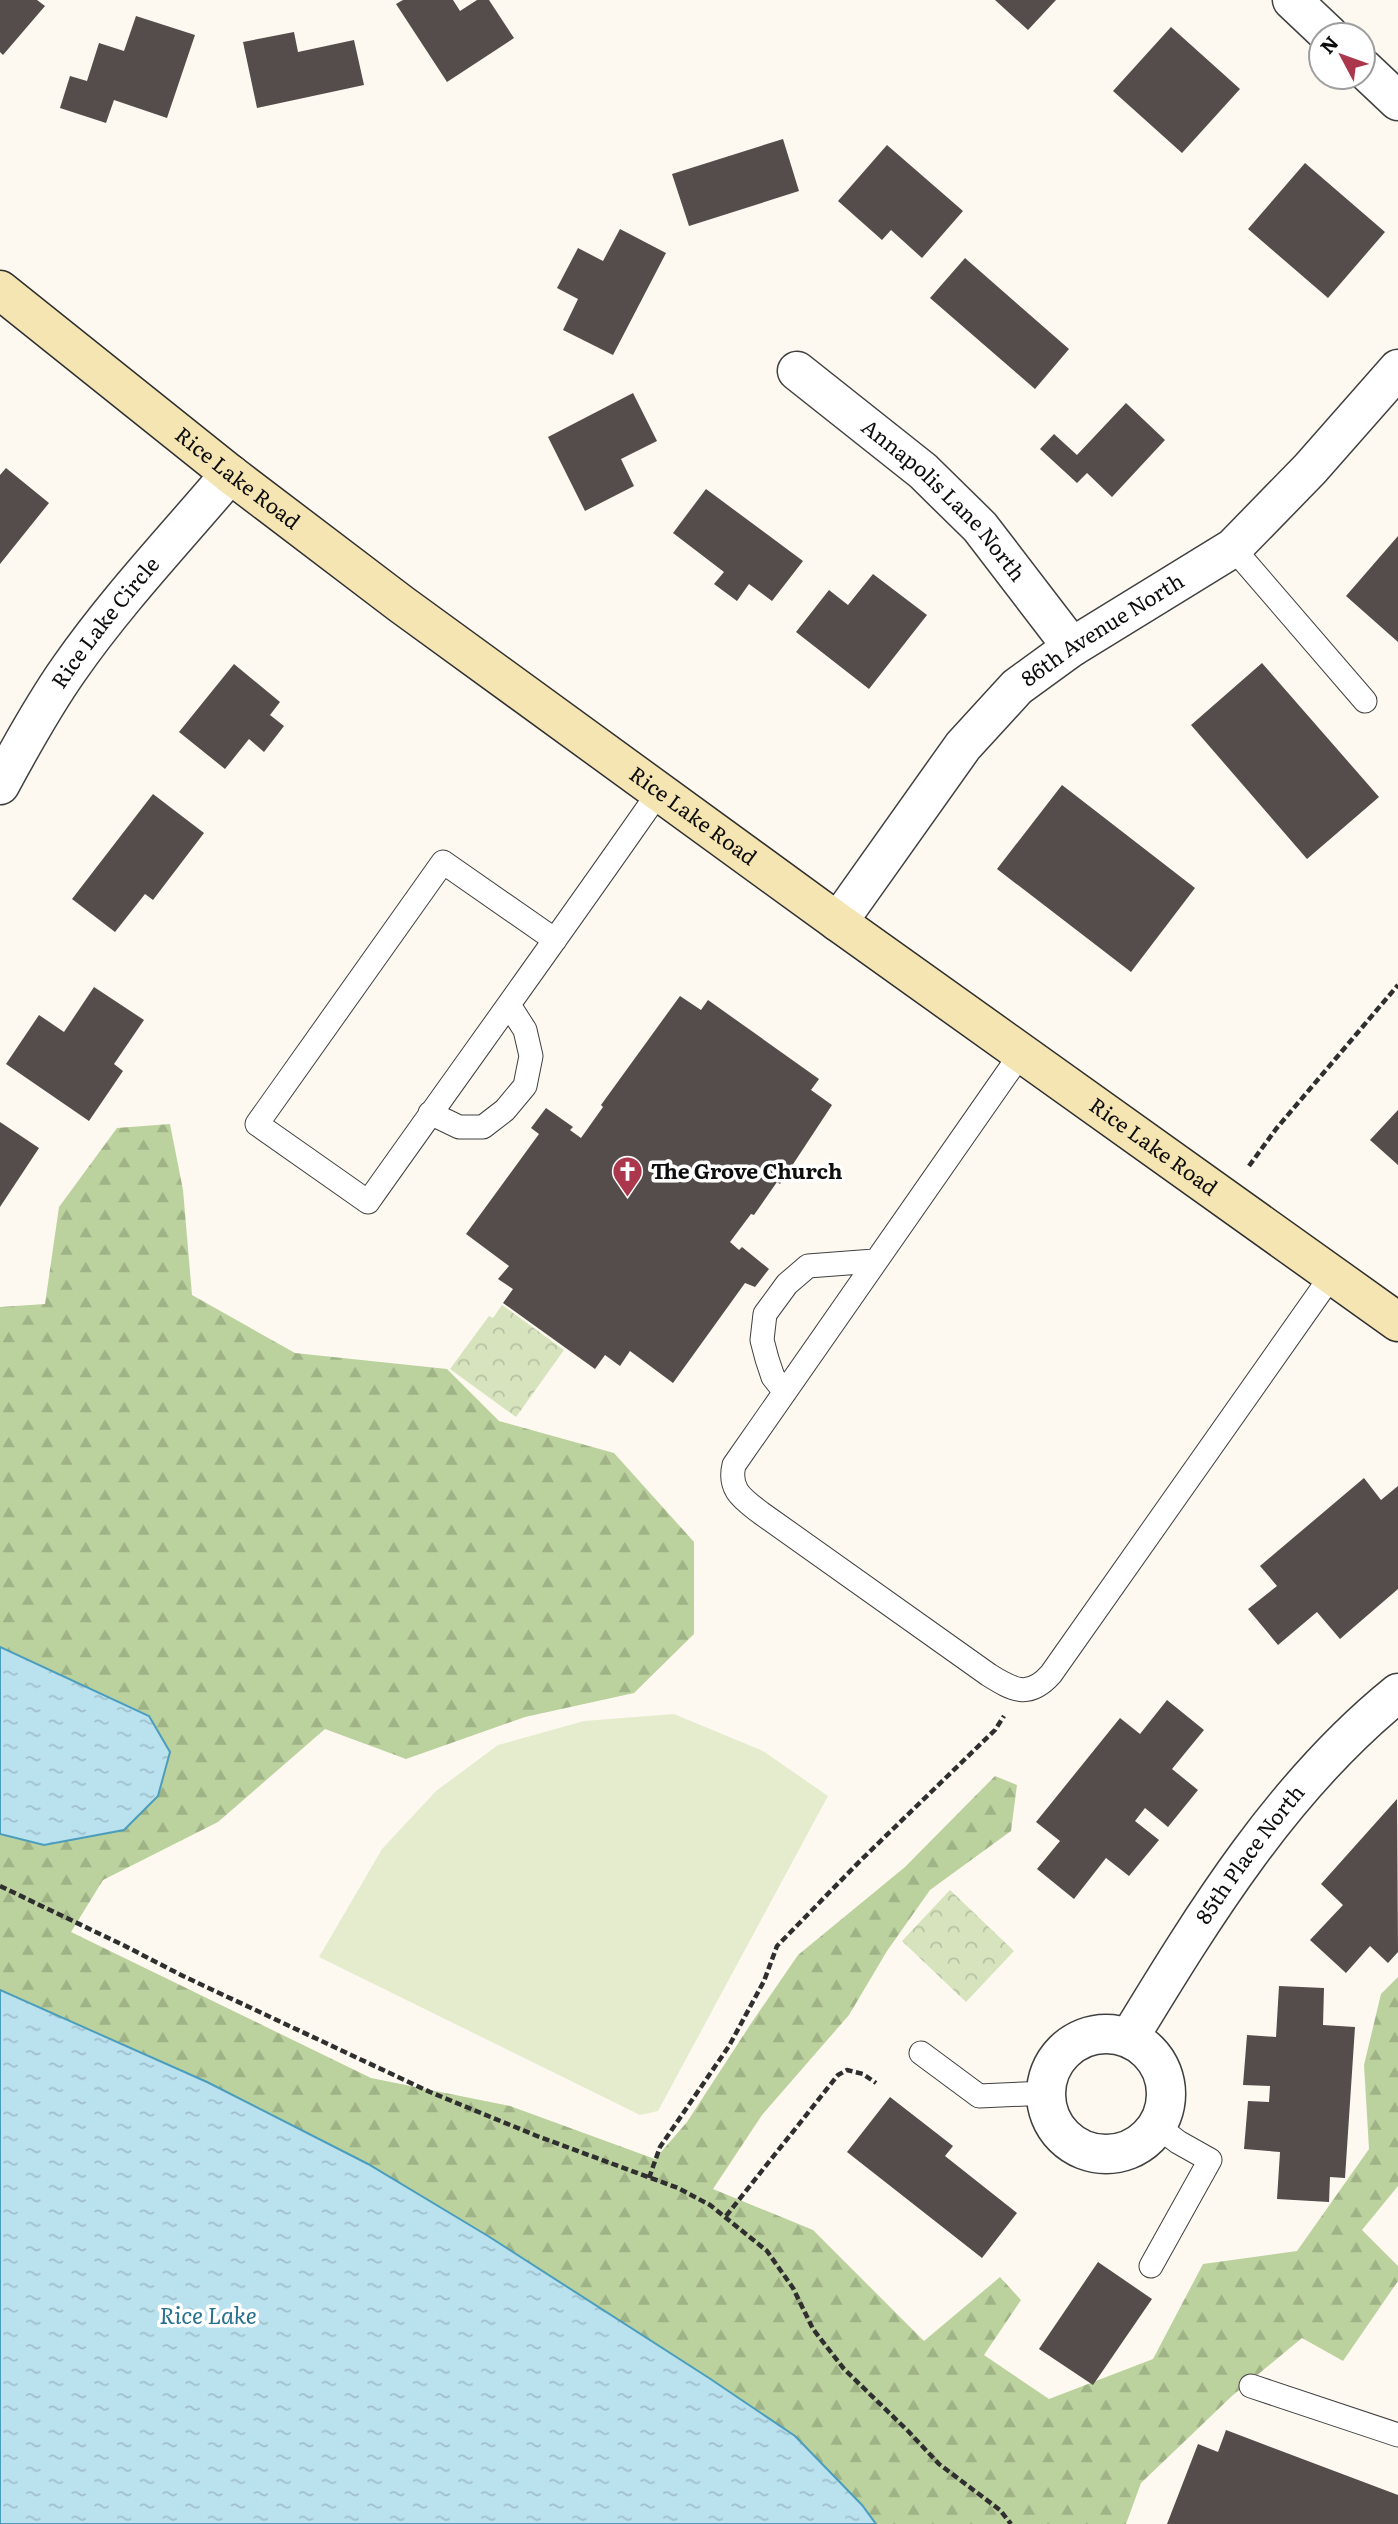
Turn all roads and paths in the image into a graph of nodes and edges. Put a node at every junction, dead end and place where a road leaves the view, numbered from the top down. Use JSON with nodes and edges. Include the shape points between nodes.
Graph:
{"nodes":[{"id":1,"x":1293,"y":0,"type":"edge"},
{"id":2,"x":1315,"y":21,"type":"edge"},
{"id":3,"x":1377,"y":81,"type":"edge"},
{"id":4,"x":1398,"y":101,"type":"edge"},
{"id":5,"x":0,"y":290,"type":"edge"},
{"id":6,"x":1398,"y":369,"type":"edge"},
{"id":7,"x":797,"y":371,"type":"dead end"},
{"id":8,"x":230,"y":474,"type":"junction"},
{"id":9,"x":1233,"y":548,"type":"junction"},
{"id":10,"x":1072,"y":647,"type":"junction"},
{"id":11,"x":1365,"y":701,"type":"dead end"},
{"id":12,"x":0,"y":785,"type":"edge"},
{"id":13,"x":659,"y":792,"type":"junction"},
{"id":14,"x":838,"y":922,"type":"junction"},
{"id":15,"x":555,"y":940,"type":"junction"},
{"id":16,"x":1398,"y":985,"type":"edge"},
{"id":17,"x":509,"y":1005,"type":"junction"},
{"id":18,"x":1021,"y":1052,"type":"junction"},
{"id":19,"x":430,"y":1114,"type":"junction"},
{"id":20,"x":1244,"y":1173,"type":"dead end"},
{"id":21,"x":874,"y":1261,"type":"junction"},
{"id":22,"x":1332,"y":1275,"type":"junction"},
{"id":23,"x":1398,"y":1322,"type":"edge"},
{"id":24,"x":785,"y":1392,"type":"junction"},
{"id":25,"x":1022,"y":1690,"type":"junction"},
{"id":26,"x":1398,"y":1693,"type":"edge"},
{"id":27,"x":0,"y":1886,"type":"edge"},
{"id":28,"x":1129,"y":2038,"type":"junction"},
{"id":29,"x":921,"y":2053,"type":"dead end"},
{"id":30,"x":876,"y":2083,"type":"dead end"},
{"id":31,"x":1047,"y":2093,"type":"junction"},
{"id":32,"x":1157,"y":2126,"type":"junction"},
{"id":33,"x":649,"y":2178,"type":"junction"},
{"id":34,"x":726,"y":2216,"type":"junction"},
{"id":35,"x":1151,"y":2266,"type":"dead end"},
{"id":36,"x":1251,"y":2386,"type":"dead end"},
{"id":37,"x":1398,"y":2435,"type":"edge"},
{"id":38,"x":1011,"y":2524,"type":"edge"}],
"edges":[{"from":1,"to":2,"type":"street"},
{"from":3,"to":4,"type":"street"},
{"from":5,"to":8,"type":"street","name":"Rice Lake Road"},
{"from":6,"to":9,"type":"street","name":"86th Avenue North"},
{"from":7,"to":10,"type":"street","name":"Annapolis Lane North","via":[[923,471],[979,527]]},
{"from":8,"to":12,"type":"street","name":"Rice Lake Circle","via":[[69,669]]},
{"from":8,"to":13,"type":"street","name":"Rice Lake Road"},
{"from":9,"to":10,"type":"street","name":"86th Avenue North"},
{"from":9,"to":11,"type":"lane"},
{"from":10,"to":14,"type":"street","name":"86th Avenue North","via":[[1017,687],[963,746]]},
{"from":13,"to":14,"type":"street","name":"Rice Lake Road"},
{"from":13,"to":15,"type":"lane"},
{"from":14,"to":18,"type":"street","name":"Rice Lake Road"},
{"from":15,"to":17,"type":"lane"},
{"from":15,"to":19,"type":"lane","via":[[443,862],[257,1124],[368,1202]]},
{"from":16,"to":20,"type":"path"},
{"from":17,"to":19,"type":"lane"},
{"from":17,"to":19,"type":"lane","via":[[525,1030],[531,1056],[525,1086],[483,1127],[459,1127]]},
{"from":18,"to":21,"type":"lane"},
{"from":18,"to":22,"type":"street","name":"Rice Lake Road"},
{"from":21,"to":24,"type":"lane"},
{"from":21,"to":24,"type":"lane","via":[[808,1266],[787,1284],[765,1314],[762,1340],[774,1377]]},
{"from":22,"to":23,"type":"street","name":"Rice Lake Road"},
{"from":22,"to":25,"type":"lane","via":[[1043,1683]]},
{"from":24,"to":25,"type":"lane","via":[[734,1465],[733,1487],[739,1496],[968,1660]]},
{"from":25,"to":33,"type":"path","via":[[995,1730],[777,1946],[729,2046],[660,2147]]},
{"from":26,"to":28,"type":"street","name":"85th Place North","via":[[1330,1756],[1235,1870]]},
{"from":27,"to":33,"type":"path","via":[[430,2092]]},
{"from":28,"to":31,"type":"street","via":[[1088,2036],[1070,2046],[1055,2061]]},
{"from":28,"to":32,"type":"street","via":[[1146,2048],[1165,2080],[1167,2099]]},
{"from":29,"to":31,"type":"lane","via":[[979,2096]]},
{"from":30,"to":34,"type":"path","via":[[847,2070],[838,2075]]},
{"from":31,"to":32,"type":"street","via":[[1052,2122],[1065,2139],[1082,2150],[1120,2153],[1138,2146]]},
{"from":32,"to":35,"type":"lane","via":[[1210,2160]]},
{"from":33,"to":34,"type":"path","via":[[695,2196]]},
{"from":34,"to":38,"type":"path","via":[[767,2252],[793,2288],[813,2329],[844,2369],[939,2464],[1000,2510]]},
{"from":36,"to":37,"type":"lane"}]}
